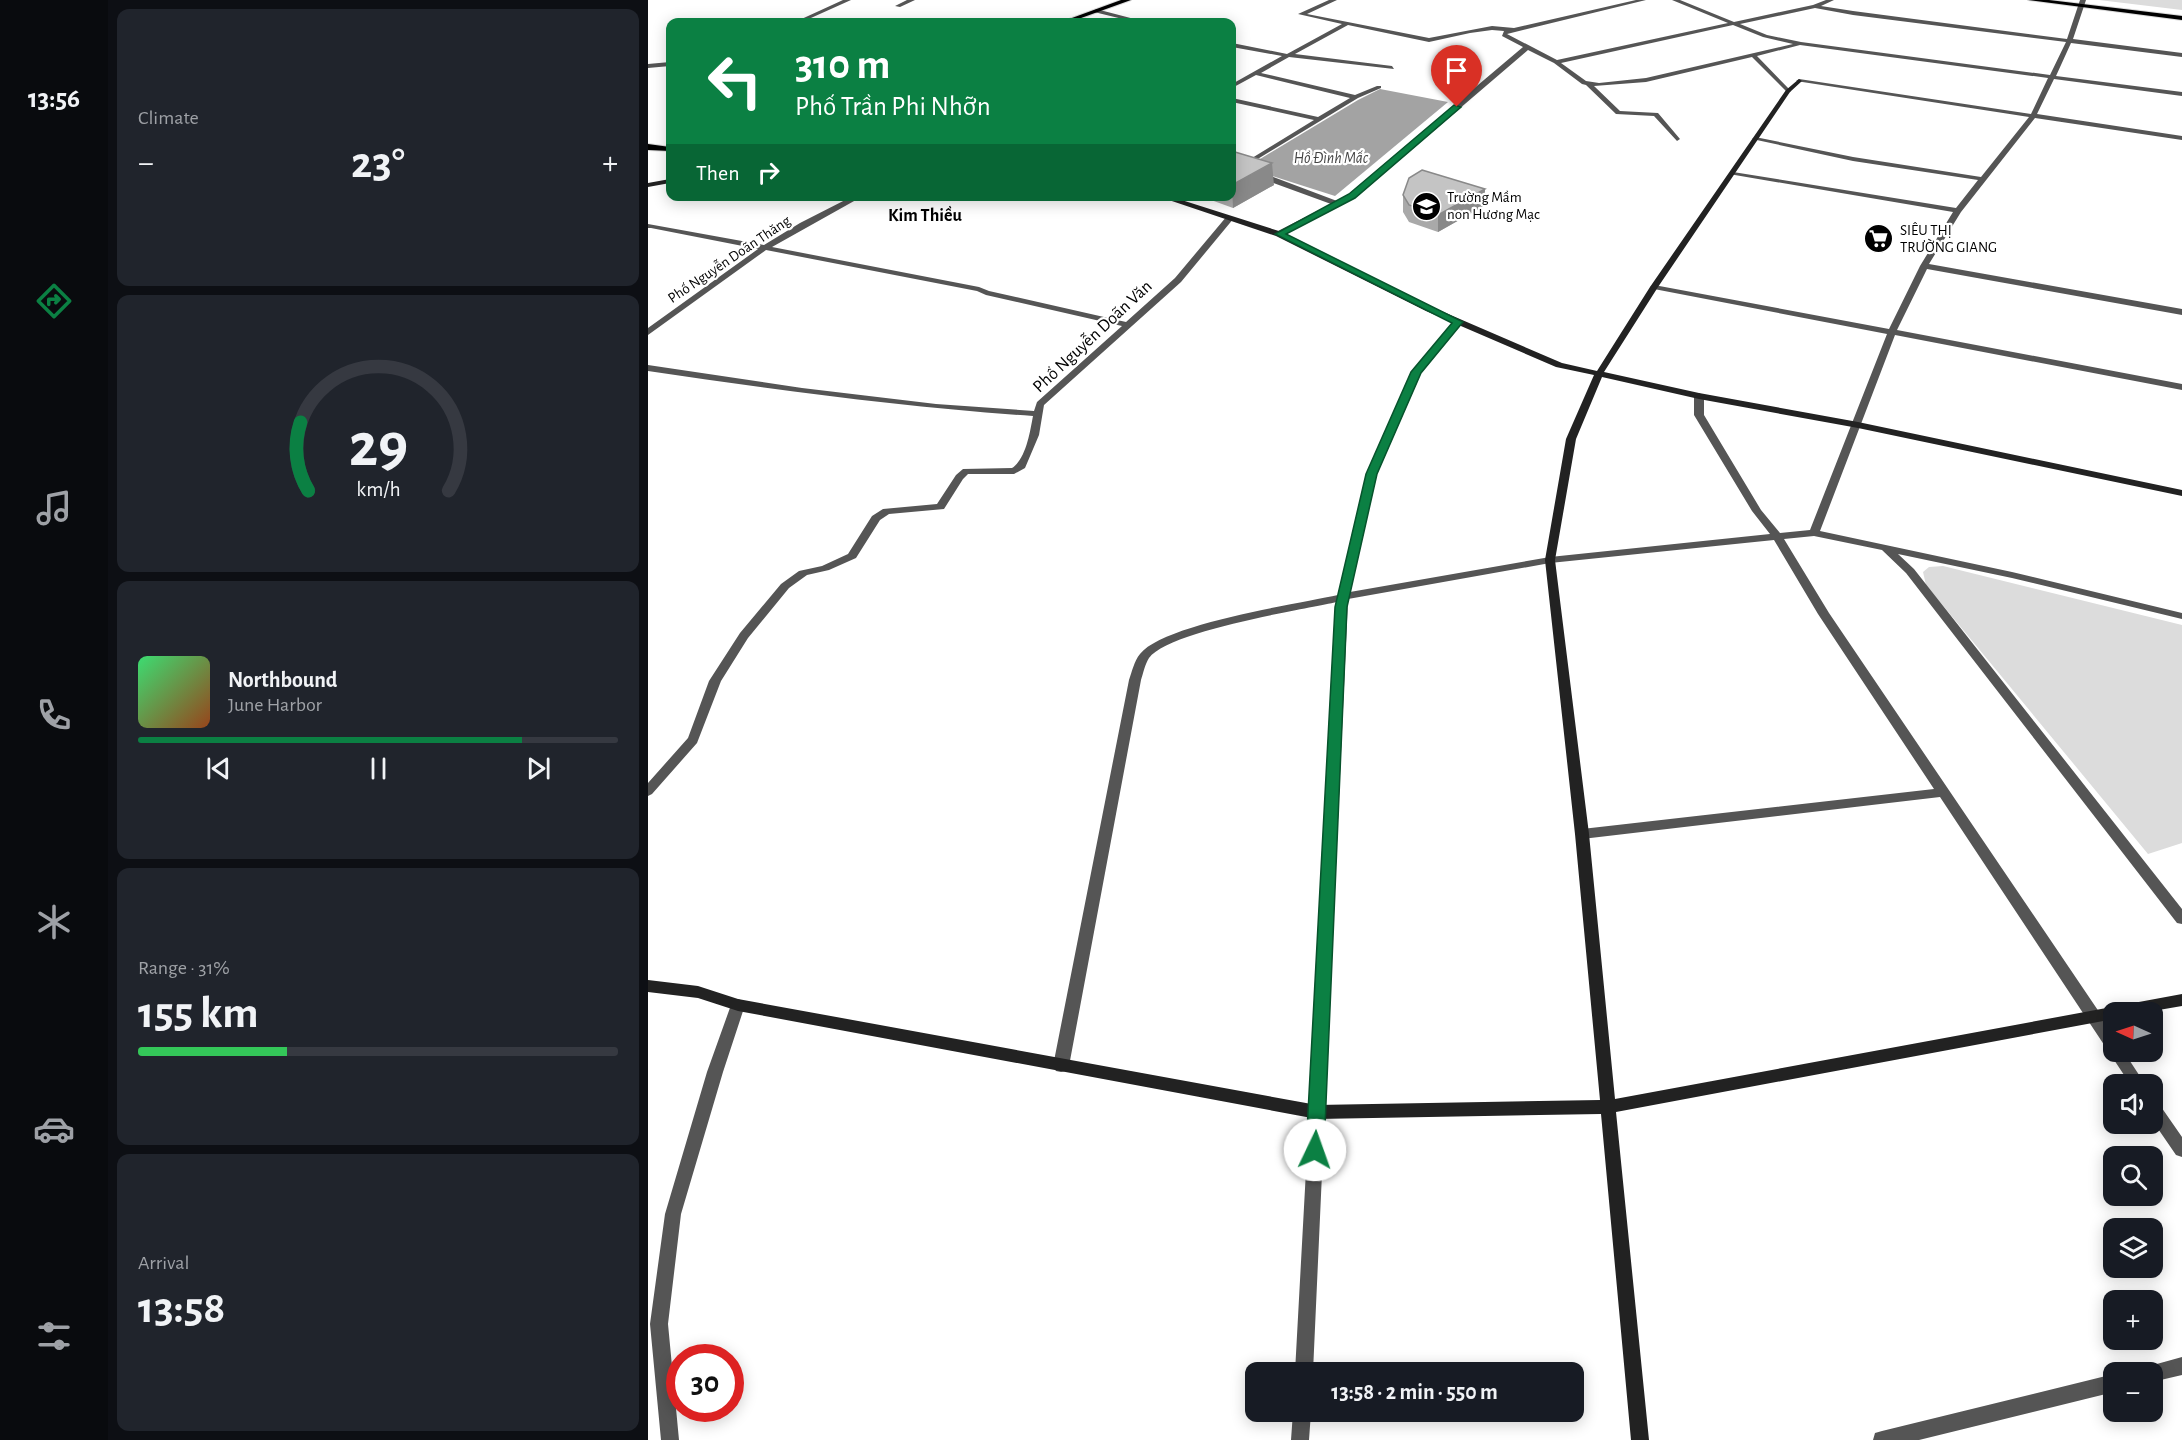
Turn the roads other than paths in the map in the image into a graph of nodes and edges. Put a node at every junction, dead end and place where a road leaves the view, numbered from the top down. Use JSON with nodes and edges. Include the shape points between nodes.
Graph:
{"nodes":[{"id":1,"x":848,"y":0,"type":"edge"},
{"id":2,"x":912,"y":0,"type":"edge"},
{"id":3,"x":1128,"y":0,"type":"edge"},
{"id":4,"x":1334,"y":0,"type":"edge"},
{"id":5,"x":1642,"y":0,"type":"edge"},
{"id":6,"x":1675,"y":0,"type":"edge"},
{"id":7,"x":1831,"y":0,"type":"edge"},
{"id":8,"x":2031,"y":0,"type":"edge"},
{"id":9,"x":2092,"y":0,"type":"edge"},
{"id":10,"x":2082,"y":3,"type":"edge"},
{"id":11,"x":898,"y":6,"type":"dead end"},
{"id":12,"x":1815,"y":6,"type":"junction"},
{"id":13,"x":1096,"y":11,"type":"junction"},
{"id":14,"x":2182,"y":11,"type":"edge"},
{"id":15,"x":807,"y":18,"type":"edge"},
{"id":16,"x":1076,"y":18,"type":"edge"},
{"id":17,"x":1124,"y":18,"type":"edge"},
{"id":18,"x":2182,"y":18,"type":"edge"},
{"id":19,"x":1346,"y":24,"type":"junction"},
{"id":20,"x":1732,"y":24,"type":"junction"},
{"id":21,"x":1514,"y":30,"type":"junction"},
{"id":22,"x":2069,"y":41,"type":"junction"},
{"id":23,"x":1801,"y":44,"type":"junction"},
{"id":24,"x":1236,"y":46,"type":"edge"},
{"id":25,"x":1527,"y":47,"type":"junction"},
{"id":26,"x":2182,"y":55,"type":"edge"},
{"id":27,"x":1288,"y":56,"type":"junction"},
{"id":28,"x":1754,"y":56,"type":"junction"},
{"id":29,"x":1556,"y":62,"type":"junction"},
{"id":30,"x":666,"y":64,"type":"edge"},
{"id":31,"x":648,"y":66,"type":"edge"},
{"id":32,"x":1392,"y":68,"type":"dead end"},
{"id":33,"x":1254,"y":73,"type":"junction"},
{"id":34,"x":2053,"y":77,"type":"junction"},
{"id":35,"x":1236,"y":84,"type":"edge"},
{"id":36,"x":1589,"y":85,"type":"junction"},
{"id":37,"x":1379,"y":87,"type":"dead end"},
{"id":38,"x":1788,"y":91,"type":"junction"},
{"id":39,"x":2182,"y":94,"type":"edge"},
{"id":40,"x":1356,"y":97,"type":"junction"},
{"id":41,"x":1236,"y":101,"type":"edge"},
{"id":42,"x":2033,"y":116,"type":"junction"},
{"id":43,"x":1318,"y":119,"type":"junction"},
{"id":44,"x":2182,"y":138,"type":"edge"},
{"id":45,"x":1677,"y":139,"type":"dead end"},
{"id":46,"x":1755,"y":139,"type":"junction"},
{"id":47,"x":648,"y":147,"type":"edge"},
{"id":48,"x":666,"y":149,"type":"edge"},
{"id":49,"x":1733,"y":174,"type":"junction"},
{"id":50,"x":1983,"y":179,"type":"junction"},
{"id":51,"x":666,"y":182,"type":"edge"},
{"id":52,"x":648,"y":185,"type":"edge"},
{"id":53,"x":850,"y":201,"type":"edge"},
{"id":54,"x":1176,"y":201,"type":"edge"},
{"id":55,"x":1338,"y":204,"type":"junction"},
{"id":56,"x":1958,"y":211,"type":"junction"},
{"id":57,"x":1230,"y":218,"type":"junction"},
{"id":58,"x":651,"y":226,"type":"dead end"},
{"id":59,"x":1279,"y":234,"type":"junction"},
{"id":60,"x":763,"y":249,"type":"junction"},
{"id":61,"x":1924,"y":266,"type":"junction"},
{"id":62,"x":1654,"y":287,"type":"junction"},
{"id":63,"x":2182,"y":312,"type":"edge"},
{"id":64,"x":1458,"y":322,"type":"junction"},
{"id":65,"x":1128,"y":325,"type":"junction"},
{"id":66,"x":648,"y":332,"type":"edge"},
{"id":67,"x":1892,"y":332,"type":"junction"},
{"id":68,"x":648,"y":368,"type":"edge"},
{"id":69,"x":1599,"y":374,"type":"junction"},
{"id":70,"x":2182,"y":387,"type":"edge"},
{"id":71,"x":1699,"y":396,"type":"junction"},
{"id":72,"x":1038,"y":414,"type":"junction"},
{"id":73,"x":1857,"y":425,"type":"junction"},
{"id":74,"x":2182,"y":493,"type":"edge"},
{"id":75,"x":1814,"y":533,"type":"junction"},
{"id":76,"x":1778,"y":538,"type":"junction"},
{"id":77,"x":1884,"y":548,"type":"junction"},
{"id":78,"x":1550,"y":560,"type":"junction"},
{"id":79,"x":1343,"y":597,"type":"junction"},
{"id":80,"x":2182,"y":616,"type":"edge"},
{"id":81,"x":648,"y":791,"type":"edge"},
{"id":82,"x":1944,"y":792,"type":"junction"},
{"id":83,"x":1582,"y":834,"type":"junction"},
{"id":84,"x":2182,"y":919,"type":"edge"},
{"id":85,"x":648,"y":986,"type":"edge"},
{"id":86,"x":2182,"y":1000,"type":"edge"},
{"id":87,"x":2163,"y":1004,"type":"edge"},
{"id":88,"x":738,"y":1005,"type":"junction"},
{"id":89,"x":2103,"y":1015,"type":"edge"},
{"id":90,"x":2094,"y":1017,"type":"junction"},
{"id":91,"x":2103,"y":1030,"type":"edge"},
{"id":92,"x":1061,"y":1066,"type":"junction"},
{"id":93,"x":1606,"y":1107,"type":"junction"},
{"id":94,"x":1317,"y":1112,"type":"junction"},
{"id":95,"x":2163,"y":1122,"type":"edge"},
{"id":96,"x":2182,"y":1150,"type":"edge"},
{"id":97,"x":1304,"y":1362,"type":"edge"},
{"id":98,"x":2182,"y":1366,"type":"edge"},
{"id":99,"x":2163,"y":1370,"type":"edge"},
{"id":100,"x":2103,"y":1386,"type":"edge"},
{"id":101,"x":1301,"y":1422,"type":"edge"},
{"id":102,"x":670,"y":1440,"type":"edge"},
{"id":103,"x":1300,"y":1440,"type":"edge"},
{"id":104,"x":1640,"y":1440,"type":"edge"},
{"id":105,"x":1882,"y":1440,"type":"edge"}],
"edges":[{"from":1,"to":15,"type":"street"},
{"from":2,"to":11,"type":"street"},
{"from":3,"to":13,"type":"main road"},
{"from":4,"to":19,"type":"street","via":[[1301,14]]},
{"from":5,"to":21,"type":"street"},
{"from":6,"to":20,"type":"street"},
{"from":7,"to":12,"type":"street"},
{"from":8,"to":10,"type":"main road"},
{"from":9,"to":14,"type":"main road"},
{"from":10,"to":18,"type":"main road"},
{"from":10,"to":22,"type":"street"},
{"from":12,"to":20,"type":"street"},
{"from":12,"to":22,"type":"street"},
{"from":13,"to":16,"type":"main road"},
{"from":13,"to":17,"type":"street"},
{"from":19,"to":21,"type":"street","via":[[1430,40],[1481,29]]},
{"from":19,"to":27,"type":"street"},
{"from":20,"to":23,"type":"street"},
{"from":20,"to":29,"type":"street"},
{"from":21,"to":25,"type":"street","via":[[1504,35]]},
{"from":22,"to":26,"type":"street"},
{"from":22,"to":34,"type":"street"},
{"from":23,"to":28,"type":"street"},
{"from":23,"to":34,"type":"street"},
{"from":24,"to":27,"type":"street"},
{"from":25,"to":29,"type":"street"},
{"from":25,"to":55,"type":"street"},
{"from":27,"to":32,"type":"street"},
{"from":27,"to":33,"type":"street"},
{"from":28,"to":36,"type":"street","via":[[1640,81]]},
{"from":28,"to":38,"type":"street"},
{"from":29,"to":36,"type":"street"},
{"from":30,"to":31,"type":"street"},
{"from":33,"to":35,"type":"street"},
{"from":33,"to":40,"type":"street"},
{"from":34,"to":39,"type":"street"},
{"from":34,"to":42,"type":"street"},
{"from":36,"to":45,"type":"street","via":[[1618,112],[1656,114]]},
{"from":37,"to":40,"type":"street"},
{"from":38,"to":42,"type":"street","via":[[1799,81]]},
{"from":38,"to":46,"type":"street"},
{"from":40,"to":43,"type":"street"},
{"from":41,"to":43,"type":"street"},
{"from":42,"to":44,"type":"street"},
{"from":42,"to":50,"type":"street"},
{"from":43,"to":55,"type":"street","via":[[1239,168]]},
{"from":46,"to":49,"type":"street"},
{"from":46,"to":50,"type":"street"},
{"from":47,"to":48,"type":"main road"},
{"from":49,"to":56,"type":"street"},
{"from":49,"to":62,"type":"street"},
{"from":50,"to":56,"type":"street"},
{"from":51,"to":52,"type":"street"},
{"from":53,"to":60,"type":"street","name":"Phố Nguyễn Doãn Thăng"},
{"from":54,"to":57,"type":"street"},
{"from":55,"to":59,"type":"street"},
{"from":56,"to":61,"type":"street"},
{"from":57,"to":59,"type":"street"},
{"from":57,"to":65,"type":"street","name":"Phố Nguyễn Doãn Văn","via":[[1178,280]]},
{"from":58,"to":60,"type":"street"},
{"from":59,"to":64,"type":"street"},
{"from":60,"to":65,"type":"street","via":[[875,267]]},
{"from":60,"to":66,"type":"street","name":"Phố Nguyễn Doãn Thăng"},
{"from":61,"to":63,"type":"street"},
{"from":61,"to":67,"type":"street"},
{"from":62,"to":67,"type":"street"},
{"from":62,"to":69,"type":"street"},
{"from":64,"to":69,"type":"street","via":[[1559,365]]},
{"from":64,"to":79,"type":"street","via":[[1416,372],[1372,474]]},
{"from":65,"to":72,"type":"street","name":"Phố Nguyễn Doãn Văn","via":[[1040,404]]},
{"from":67,"to":70,"type":"street"},
{"from":67,"to":73,"type":"street"},
{"from":68,"to":72,"type":"street","via":[[925,406]]},
{"from":69,"to":71,"type":"street"},
{"from":69,"to":78,"type":"street","via":[[1571,439]]},
{"from":71,"to":73,"type":"street"},
{"from":71,"to":76,"type":"street","via":[[1699,415],[1756,511]]},
{"from":72,"to":81,"type":"street","name":"Phố Nguyễn Doãn Văn","via":[[1022,466],[1014,471],[966,471],[940,507],[887,510],[876,518],[852,556],[803,573],[785,586],[744,636],[715,681],[693,740]]},
{"from":73,"to":74,"type":"street"},
{"from":73,"to":75,"type":"street"},
{"from":75,"to":76,"type":"street"},
{"from":75,"to":77,"type":"street"},
{"from":76,"to":78,"type":"street"},
{"from":76,"to":82,"type":"street","via":[[1824,614]]},
{"from":77,"to":80,"type":"street"},
{"from":77,"to":84,"type":"street","via":[[1910,571]]},
{"from":78,"to":79,"type":"street"},
{"from":78,"to":83,"type":"street"},
{"from":79,"to":92,"type":"street","via":[[1193,630],[1164,641],[1144,656],[1135,680]]},
{"from":79,"to":94,"type":"street"},
{"from":82,"to":83,"type":"street"},
{"from":82,"to":90,"type":"street"},
{"from":83,"to":93,"type":"street"},
{"from":85,"to":88,"type":"street","via":[[698,992]]},
{"from":86,"to":87,"type":"street"},
{"from":88,"to":92,"type":"street"},
{"from":88,"to":102,"type":"street","via":[[673,1214],[660,1324]]},
{"from":89,"to":90,"type":"street"},
{"from":90,"to":91,"type":"street"},
{"from":90,"to":93,"type":"street"},
{"from":92,"to":94,"type":"street"},
{"from":93,"to":94,"type":"street"},
{"from":93,"to":104,"type":"street"},
{"from":94,"to":97,"type":"street"},
{"from":95,"to":96,"type":"street"},
{"from":98,"to":99,"type":"street"},
{"from":100,"to":105,"type":"street"},
{"from":101,"to":103,"type":"street"}]}
